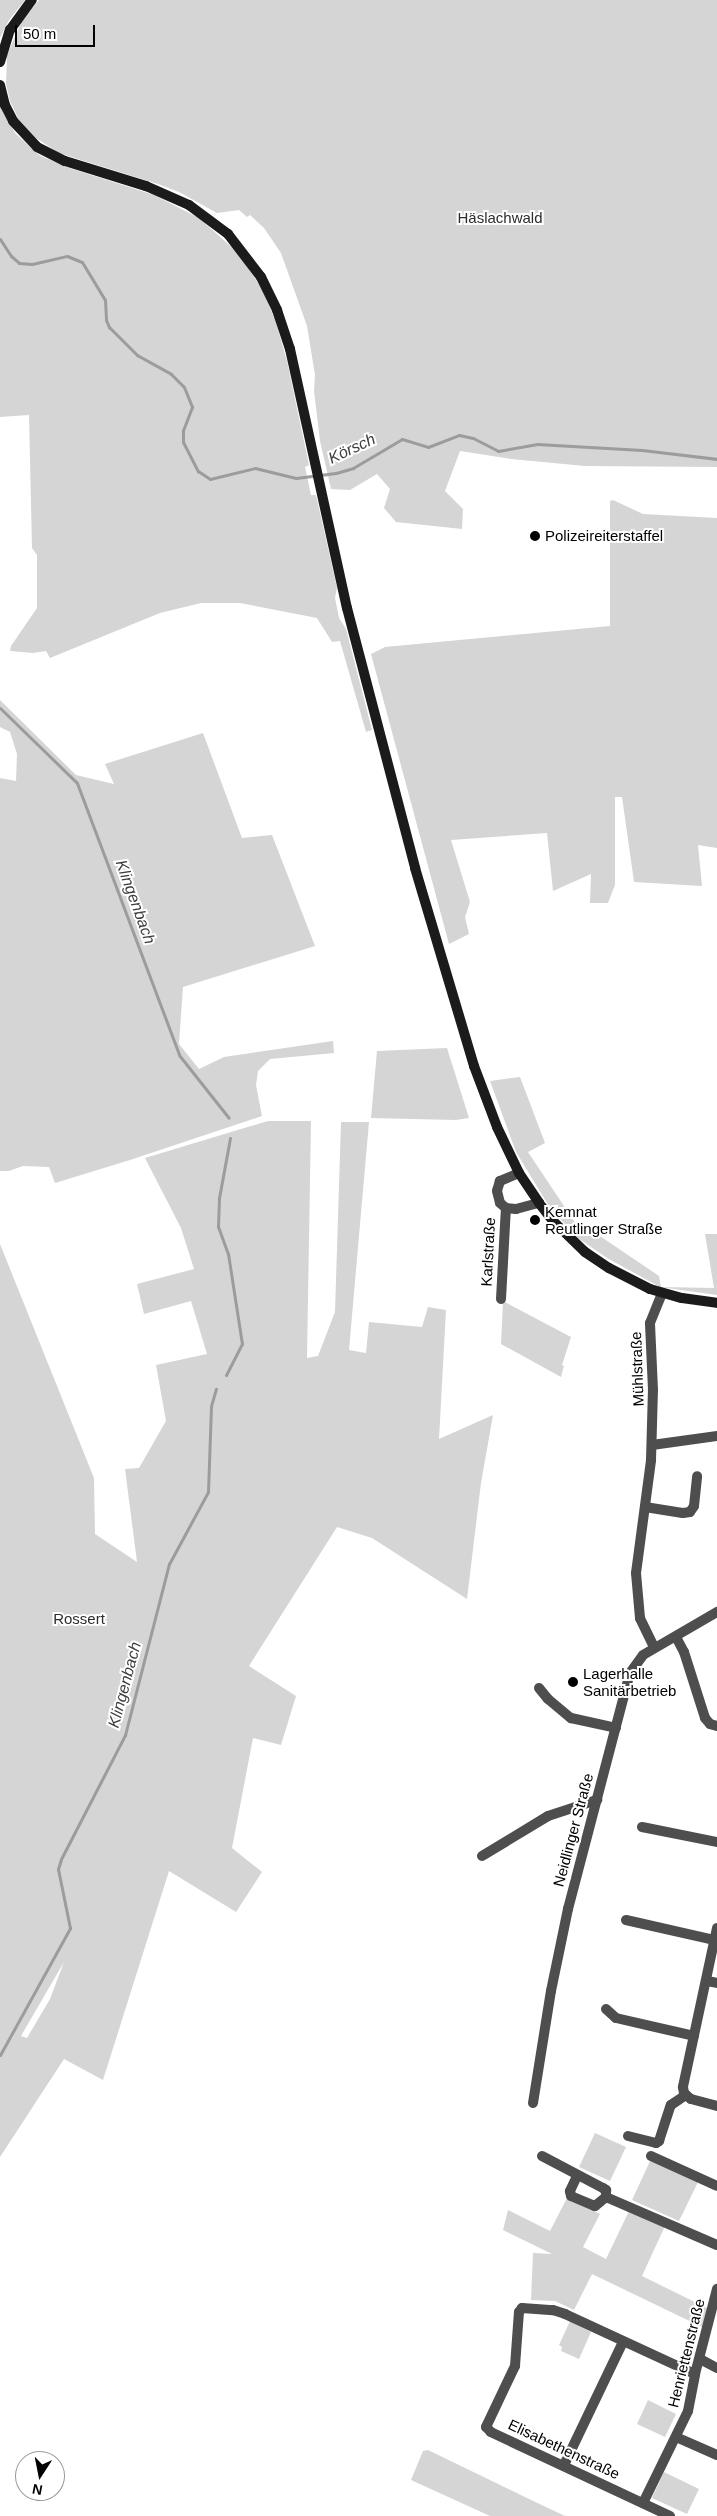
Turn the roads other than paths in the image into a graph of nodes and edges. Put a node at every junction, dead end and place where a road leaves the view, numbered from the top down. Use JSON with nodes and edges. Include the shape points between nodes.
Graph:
{"nodes":[{"id":1,"x":32,"y":0,"type":"edge"},
{"id":2,"x":0,"y":62,"type":"edge"},
{"id":3,"x":0,"y":85,"type":"edge"},
{"id":4,"x":519,"y":1173,"type":"junction"},
{"id":5,"x":539,"y":1203,"type":"junction"},
{"id":6,"x":506,"y":1208,"type":"junction"},
{"id":7,"x":662,"y":1293,"type":"junction"},
{"id":8,"x":501,"y":1299,"type":"dead end"},
{"id":9,"x":717,"y":1303,"type":"edge"},
{"id":10,"x":717,"y":1436,"type":"edge"},
{"id":11,"x":652,"y":1446,"type":"junction"},
{"id":12,"x":697,"y":1476,"type":"dead end"},
{"id":13,"x":645,"y":1507,"type":"junction"},
{"id":14,"x":717,"y":1612,"type":"edge"},
{"id":15,"x":676,"y":1636,"type":"junction"},
{"id":16,"x":654,"y":1647,"type":"junction"},
{"id":17,"x":539,"y":1688,"type":"dead end"},
{"id":18,"x":717,"y":1726,"type":"edge"},
{"id":19,"x":616,"y":1728,"type":"junction"},
{"id":20,"x":597,"y":1800,"type":"junction"},
{"id":21,"x":642,"y":1827,"type":"dead end"},
{"id":22,"x":717,"y":1842,"type":"edge"},
{"id":23,"x":482,"y":1856,"type":"dead end"},
{"id":24,"x":626,"y":1920,"type":"dead end"},
{"id":25,"x":717,"y":1928,"type":"edge"},
{"id":26,"x":714,"y":1940,"type":"junction"},
{"id":27,"x":712,"y":1982,"type":"edge"},
{"id":28,"x":606,"y":2009,"type":"dead end"},
{"id":29,"x":694,"y":2036,"type":"junction"},
{"id":30,"x":686,"y":2095,"type":"junction"},
{"id":31,"x":533,"y":2103,"type":"dead end"},
{"id":32,"x":717,"y":2106,"type":"edge"},
{"id":33,"x":628,"y":2136,"type":"dead end"},
{"id":34,"x":542,"y":2156,"type":"dead end"},
{"id":35,"x":651,"y":2156,"type":"dead end"},
{"id":36,"x":577,"y":2176,"type":"junction"},
{"id":37,"x":717,"y":2186,"type":"edge"},
{"id":38,"x":606,"y":2197,"type":"junction"},
{"id":39,"x":717,"y":2245,"type":"edge"},
{"id":40,"x":717,"y":2290,"type":"edge"},
{"id":41,"x":623,"y":2342,"type":"junction"},
{"id":42,"x":700,"y":2359,"type":"junction"},
{"id":43,"x":717,"y":2368,"type":"edge"},
{"id":44,"x":695,"y":2374,"type":"junction"},
{"id":45,"x":676,"y":2436,"type":"junction"},
{"id":46,"x":717,"y":2455,"type":"edge"},
{"id":47,"x":564,"y":2465,"type":"junction"},
{"id":48,"x":643,"y":2503,"type":"junction"},
{"id":49,"x":670,"y":2516,"type":"edge"}],
"edges":[{"from":1,"to":2,"type":"main road","via":[[10,30]]},
{"from":3,"to":4,"type":"main road","via":[[13,121],[37,147],[65,161],[181,200],[216,223],[242,248],[269,290],[284,329],[355,640],[412,859],[474,1066]]},
{"from":4,"to":5,"type":"main road"},
{"from":4,"to":6,"type":"street","name":"Karlstraße","via":[[500,1181],[497,1188],[499,1200]]},
{"from":5,"to":6,"type":"street","name":"Karlstraße"},
{"from":5,"to":7,"type":"main road","via":[[554,1222],[591,1256],[623,1276]]},
{"from":6,"to":8,"type":"street","name":"Karlstraße"},
{"from":7,"to":9,"type":"main road"},
{"from":7,"to":11,"type":"street","name":"Mühlstraße","via":[[650,1328]]},
{"from":10,"to":11,"type":"street"},
{"from":11,"to":13,"type":"street","name":"Mühlstraße"},
{"from":12,"to":13,"type":"street","via":[[694,1506],[690,1512]]},
{"from":13,"to":16,"type":"street","name":"Mühlstraße","via":[[636,1592],[640,1618]]},
{"from":14,"to":15,"type":"street","name":"Neidlinger Straße"},
{"from":15,"to":16,"type":"street","name":"Neidlinger Straße"},
{"from":15,"to":18,"type":"street","via":[[705,1718]]},
{"from":16,"to":19,"type":"street","name":"Neidlinger Straße","via":[[634,1666]]},
{"from":17,"to":19,"type":"street","via":[[571,1718]]},
{"from":19,"to":20,"type":"street","name":"Neidlinger Straße"},
{"from":20,"to":23,"type":"street","via":[[548,1816]]},
{"from":20,"to":31,"type":"street","name":"Neidlinger Straße","via":[[563,1933]]},
{"from":21,"to":22,"type":"street"},
{"from":24,"to":26,"type":"street"},
{"from":25,"to":26,"type":"street"},
{"from":26,"to":27,"type":"street"},
{"from":27,"to":29,"type":"street"},
{"from":28,"to":29,"type":"street","via":[[616,2018]]},
{"from":29,"to":30,"type":"street","via":[[683,2083]]},
{"from":30,"to":32,"type":"street","via":[[694,2101]]},
{"from":30,"to":33,"type":"street","via":[[671,2105],[660,2141],[656,2143]]},
{"from":34,"to":36,"type":"street"},
{"from":35,"to":37,"type":"street"},
{"from":36,"to":38,"type":"street","via":[[606,2190]]},
{"from":36,"to":38,"type":"street","via":[[571,2196],[595,2206]]},
{"from":38,"to":39,"type":"street"},
{"from":40,"to":42,"type":"street","name":"Henriettenstraße"},
{"from":41,"to":44,"type":"street","name":"Elisabethenstraße"},
{"from":41,"to":47,"type":"street"},
{"from":41,"to":47,"type":"street","name":"Elisabethenstraße","via":[[559,2312],[520,2310],[515,2366],[486,2427]]},
{"from":42,"to":43,"type":"street"},
{"from":42,"to":44,"type":"street","name":"Henriettenstraße"},
{"from":44,"to":45,"type":"street","name":"Henriettenstraße","via":[[688,2411]]},
{"from":45,"to":46,"type":"street"},
{"from":45,"to":48,"type":"street","name":"Henriettenstraße"},
{"from":47,"to":48,"type":"street","name":"Elisabethenstraße"},
{"from":48,"to":49,"type":"street","name":"Elisabethenstraße"}]}
